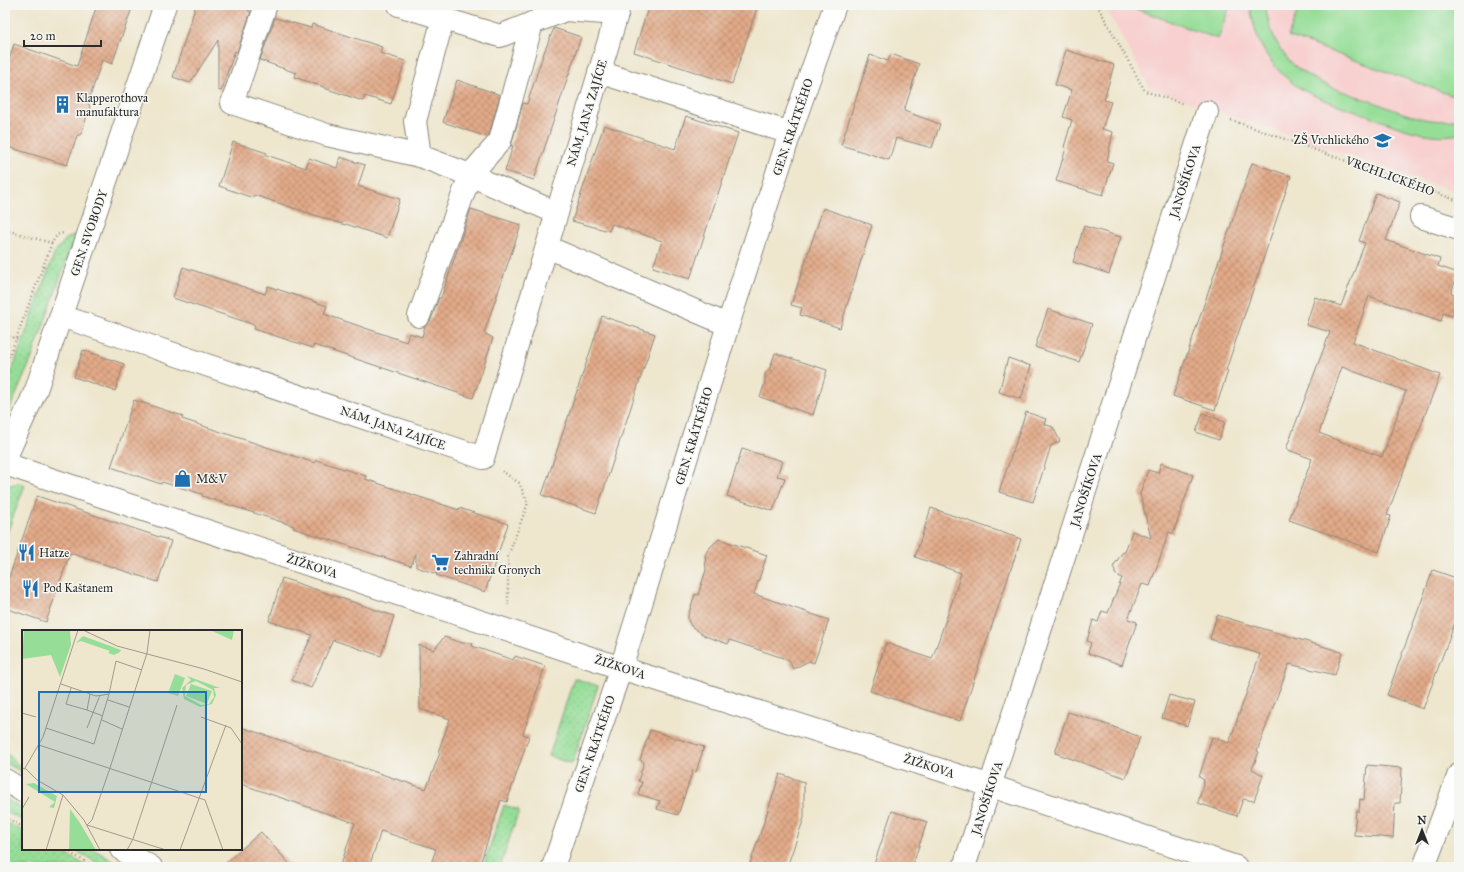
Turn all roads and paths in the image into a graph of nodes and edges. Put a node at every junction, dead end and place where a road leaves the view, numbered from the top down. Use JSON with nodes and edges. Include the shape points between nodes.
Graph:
{"nodes":[{"id":1,"x":165,"y":5,"type":"edge"},
{"id":2,"x":266,"y":5,"type":"edge"},
{"id":3,"x":399,"y":5,"type":"edge"},
{"id":4,"x":835,"y":5,"type":"edge"},
{"id":5,"x":1097,"y":5,"type":"edge"},
{"id":6,"x":618,"y":9,"type":"edge"},
{"id":7,"x":443,"y":19,"type":"junction"},
{"id":8,"x":532,"y":23,"type":"junction"},
{"id":9,"x":599,"y":72,"type":"junction"},
{"id":10,"x":1207,"y":112,"type":"junction"},
{"id":11,"x":790,"y":133,"type":"junction"},
{"id":12,"x":420,"y":156,"type":"junction"},
{"id":13,"x":470,"y":175,"type":"junction"},
{"id":14,"x":1459,"y":201,"type":"edge"},
{"id":15,"x":557,"y":213,"type":"junction"},
{"id":16,"x":1421,"y":217,"type":"dead end"},
{"id":17,"x":1459,"y":229,"type":"edge"},
{"id":18,"x":5,"y":230,"type":"edge"},
{"id":19,"x":68,"y":231,"type":"dead end"},
{"id":20,"x":52,"y":243,"type":"junction"},
{"id":21,"x":547,"y":247,"type":"junction"},
{"id":22,"x":61,"y":316,"type":"junction"},
{"id":23,"x":419,"y":316,"type":"dead end"},
{"id":24,"x":728,"y":325,"type":"junction"},
{"id":25,"x":5,"y":335,"type":"edge"},
{"id":26,"x":17,"y":338,"type":"junction"},
{"id":27,"x":5,"y":368,"type":"edge"},
{"id":28,"x":482,"y":458,"type":"junction"},
{"id":29,"x":5,"y":459,"type":"edge"},
{"id":30,"x":5,"y":464,"type":"edge"},
{"id":31,"x":508,"y":606,"type":"dead end"},
{"id":32,"x":621,"y":668,"type":"junction"},
{"id":33,"x":1459,"y":774,"type":"edge"},
{"id":34,"x":5,"y":780,"type":"edge"},
{"id":35,"x":991,"y":786,"type":"junction"},
{"id":36,"x":22,"y":790,"type":"edge"},
{"id":37,"x":5,"y":817,"type":"edge"},
{"id":38,"x":22,"y":826,"type":"edge"},
{"id":39,"x":65,"y":850,"type":"edge"},
{"id":40,"x":123,"y":850,"type":"edge"},
{"id":41,"x":96,"y":867,"type":"edge"},
{"id":42,"x":151,"y":867,"type":"edge"},
{"id":43,"x":553,"y":867,"type":"edge"},
{"id":44,"x":964,"y":867,"type":"edge"},
{"id":45,"x":1236,"y":867,"type":"edge"},
{"id":46,"x":1424,"y":867,"type":"edge"}],
"edges":[{"from":1,"to":22,"type":"street","name":"GEN. SVOBODY"},
{"from":2,"to":12,"type":"street","via":[[232,103],[327,135]]},
{"from":3,"to":7,"type":"street","name":"NÁM. JANA ZAJÍCE"},
{"from":4,"to":11,"type":"street","name":"GEN. KRÁTKÉHO"},
{"from":5,"to":10,"type":"path","name":"VRCHLICKÉHO","via":[[1145,90]]},
{"from":6,"to":8,"type":"street","name":"NÁM. JANA ZAJÍCE","via":[[565,10]]},
{"from":6,"to":9,"type":"street","name":"NÁM. JANA ZAJÍCE"},
{"from":7,"to":8,"type":"street","name":"NÁM. JANA ZAJÍCE","via":[[500,36]]},
{"from":7,"to":12,"type":"street","via":[[415,121]]},
{"from":8,"to":13,"type":"street","via":[[500,142]]},
{"from":9,"to":11,"type":"street"},
{"from":9,"to":15,"type":"street","name":"NÁM. JANA ZAJÍCE"},
{"from":10,"to":14,"type":"path","name":"VRCHLICKÉHO"},
{"from":10,"to":35,"type":"street","name":"JANOŠÍKOVA"},
{"from":11,"to":24,"type":"street","name":"GEN. KRÁTKÉHO"},
{"from":12,"to":13,"type":"street"},
{"from":13,"to":15,"type":"street"},
{"from":13,"to":23,"type":"street"},
{"from":15,"to":21,"type":"street","name":"NÁM. JANA ZAJÍCE"},
{"from":16,"to":17,"type":"street"},
{"from":18,"to":20,"type":"path"},
{"from":19,"to":20,"type":"path","via":[[57,235]]},
{"from":20,"to":26,"type":"path"},
{"from":21,"to":24,"type":"street"},
{"from":21,"to":28,"type":"street","name":"NÁM. JANA ZAJÍCE"},
{"from":22,"to":28,"type":"street","name":"NÁM. JANA ZAJÍCE"},
{"from":22,"to":29,"type":"street","name":"GEN. SVOBODY","via":[[36,390]]},
{"from":24,"to":32,"type":"street","name":"GEN. KRÁTKÉHO"},
{"from":25,"to":26,"type":"path"},
{"from":26,"to":27,"type":"path"},
{"from":28,"to":31,"type":"path","via":[[519,483],[528,503],[508,556]]},
{"from":30,"to":32,"type":"street","name":"ŽIŽKOVA"},
{"from":32,"to":35,"type":"street","name":"ŽIŽKOVA"},
{"from":32,"to":43,"type":"street","name":"GEN. KRÁTKÉHO"},
{"from":33,"to":46,"type":"street"},
{"from":34,"to":36,"type":"street"},
{"from":35,"to":44,"type":"street","name":"JANOŠÍKOVA"},
{"from":35,"to":45,"type":"street","name":"ŽIŽKOVA"},
{"from":37,"to":38,"type":"path"},
{"from":39,"to":41,"type":"path"},
{"from":40,"to":42,"type":"street"}]}
